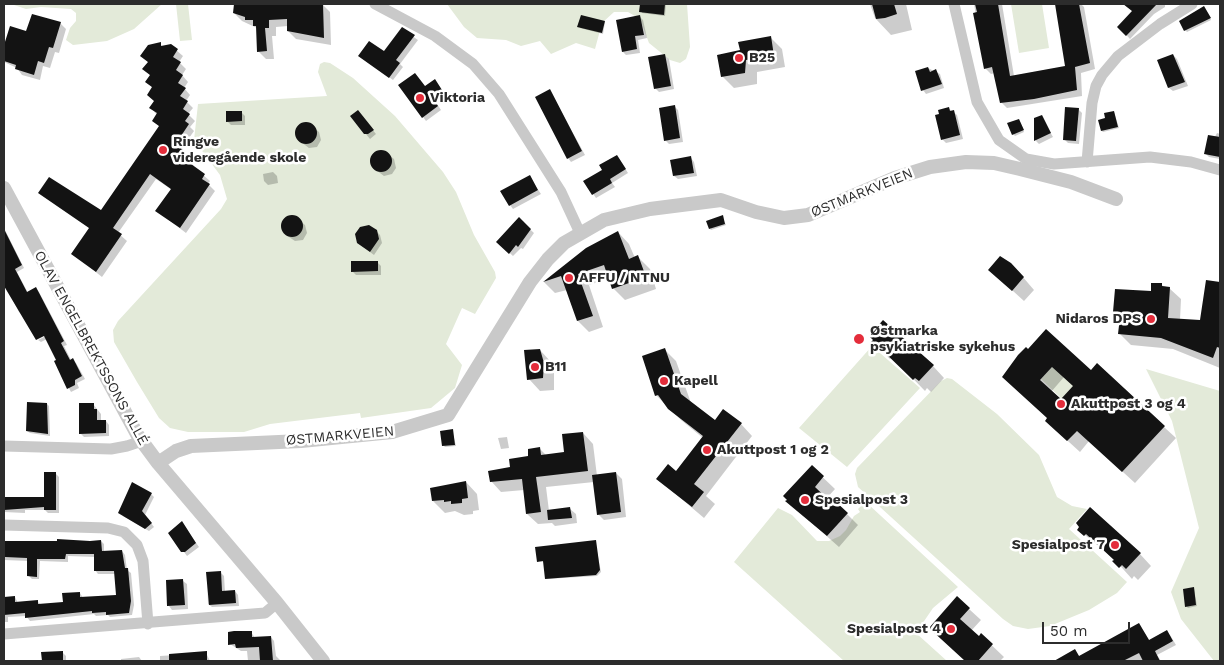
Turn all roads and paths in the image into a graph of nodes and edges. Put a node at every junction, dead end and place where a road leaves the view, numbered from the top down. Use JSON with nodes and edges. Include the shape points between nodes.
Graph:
{"nodes":[{"id":1,"x":375,"y":4,"type":"edge"},
{"id":2,"x":954,"y":4,"type":"edge"},
{"id":3,"x":1192,"y":4,"type":"edge"},
{"id":4,"x":1087,"y":162,"type":"junction"},
{"id":5,"x":1220,"y":170,"type":"edge"},
{"id":6,"x":4,"y":188,"type":"edge"},
{"id":7,"x":1116,"y":199,"type":"dead end"},
{"id":8,"x":580,"y":233,"type":"junction"},
{"id":9,"x":142,"y":441,"type":"junction"},
{"id":10,"x":4,"y":446,"type":"edge"},
{"id":11,"x":158,"y":464,"type":"junction"},
{"id":12,"x":4,"y":525,"type":"edge"},
{"id":13,"x":277,"y":603,"type":"junction"},
{"id":14,"x":148,"y":624,"type":"junction"},
{"id":15,"x":4,"y":634,"type":"edge"},
{"id":16,"x":323,"y":661,"type":"edge"}],
"edges":[{"from":1,"to":8,"type":"street","via":[[435,36],[473,64],[499,94],[561,192]]},
{"from":2,"to":4,"type":"street","via":[[977,102],[999,140],[1026,159],[1054,164]]},
{"from":3,"to":4,"type":"street","via":[[1118,56],[1102,75],[1092,103]]},
{"from":4,"to":5,"type":"street","via":[[1150,157],[1191,162]]},
{"from":6,"to":9,"type":"street","name":"OLAV ENGELBREKTSSONS ALLÉ"},
{"from":7,"to":8,"type":"street","name":"ØSTMARKVEIEN","via":[[1071,182],[1020,169],[966,162],[930,167],[895,178],[808,215],[784,218],[721,200],[626,214],[604,220]]},
{"from":8,"to":11,"type":"street","name":"ØSTMARKVEIEN","via":[[564,243],[530,282],[448,415],[392,432],[301,441],[191,446],[176,451]]},
{"from":9,"to":10,"type":"street","via":[[111,449]]},
{"from":9,"to":11,"type":"street","name":"OLAV ENGELBREKTSSONS ALLÉ"},
{"from":11,"to":13,"type":"street","name":"OLAV ENGELBREKTSSONS ALLÉ"},
{"from":12,"to":14,"type":"street","via":[[108,528],[124,532],[137,545],[143,560]]},
{"from":13,"to":14,"type":"street","via":[[265,613]]},
{"from":13,"to":16,"type":"street","name":"OLAV ENGELBREKTSSONS ALLÉ"},
{"from":14,"to":15,"type":"street"}]}
